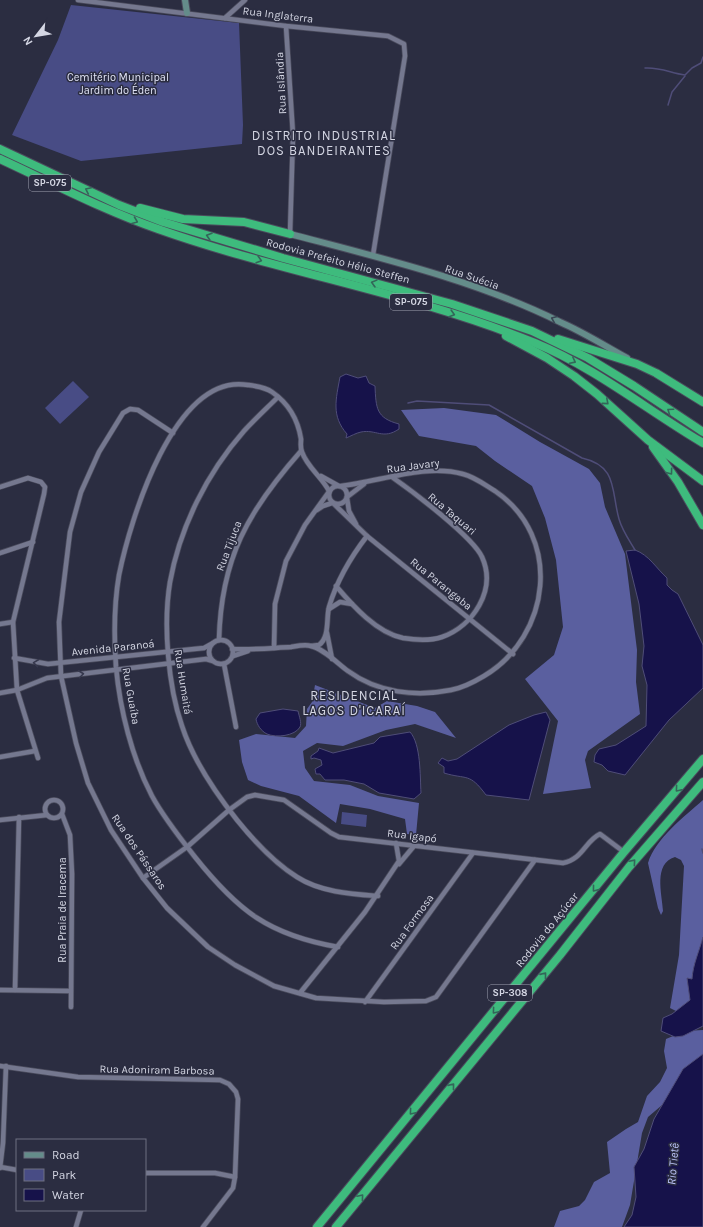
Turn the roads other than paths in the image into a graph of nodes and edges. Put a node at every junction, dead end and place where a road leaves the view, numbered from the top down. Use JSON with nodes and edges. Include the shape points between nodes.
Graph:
{"nodes":[{"id":1,"x":78,"y":0,"type":"edge"},
{"id":2,"x":122,"y":0,"type":"edge"},
{"id":3,"x":184,"y":0,"type":"edge"},
{"id":4,"x":242,"y":1,"type":"edge"},
{"id":5,"x":123,"y":6,"type":"junction"},
{"id":6,"x":187,"y":13,"type":"junction"},
{"id":7,"x":225,"y":18,"type":"junction"},
{"id":8,"x":286,"y":26,"type":"junction"},
{"id":9,"x":0,"y":149,"type":"edge"},
{"id":10,"x":0,"y":159,"type":"edge"},
{"id":11,"x":119,"y":205,"type":"junction"},
{"id":12,"x":290,"y":234,"type":"junction"},
{"id":13,"x":373,"y":255,"type":"junction"},
{"id":14,"x":479,"y":322,"type":"junction"},
{"id":15,"x":532,"y":331,"type":"junction"},
{"id":16,"x":637,"y":364,"type":"junction"},
{"id":17,"x":278,"y":397,"type":"junction"},
{"id":18,"x":703,"y":402,"type":"edge"},
{"id":19,"x":703,"y":432,"type":"edge"},
{"id":20,"x":173,"y":433,"type":"junction"},
{"id":21,"x":648,"y":440,"type":"junction"},
{"id":22,"x":703,"y":443,"type":"edge"},
{"id":23,"x":302,"y":452,"type":"junction"},
{"id":24,"x":319,"y":476,"type":"junction"},
{"id":25,"x":392,"y":477,"type":"junction"},
{"id":26,"x":703,"y":481,"type":"edge"},
{"id":27,"x":365,"y":482,"type":"junction"},
{"id":28,"x":340,"y":486,"type":"junction"},
{"id":29,"x":0,"y":487,"type":"edge"},
{"id":30,"x":329,"y":492,"type":"junction"},
{"id":31,"x":347,"y":498,"type":"junction"},
{"id":32,"x":333,"y":503,"type":"junction"},
{"id":33,"x":311,"y":515,"type":"junction"},
{"id":34,"x":703,"y":525,"type":"edge"},
{"id":35,"x":357,"y":528,"type":"junction"},
{"id":36,"x":367,"y":536,"type":"junction"},
{"id":37,"x":33,"y":542,"type":"junction"},
{"id":38,"x":0,"y":553,"type":"edge"},
{"id":39,"x":336,"y":586,"type":"junction"},
{"id":40,"x":352,"y":604,"type":"junction"},
{"id":41,"x":329,"y":609,"type":"junction"},
{"id":42,"x":470,"y":619,"type":"junction"},
{"id":43,"x":13,"y":622,"type":"junction"},
{"id":44,"x":0,"y":624,"type":"edge"},
{"id":45,"x":327,"y":627,"type":"junction"},
{"id":46,"x":220,"y":640,"type":"junction"},
{"id":47,"x":213,"y":643,"type":"junction"},
{"id":48,"x":311,"y":646,"type":"junction"},
{"id":49,"x":274,"y":648,"type":"junction"},
{"id":50,"x":232,"y":649,"type":"junction"},
{"id":51,"x":254,"y":650,"type":"junction"},
{"id":52,"x":168,"y":651,"type":"junction"},
{"id":53,"x":513,"y":654,"type":"junction"},
{"id":54,"x":233,"y":656,"type":"junction"},
{"id":55,"x":116,"y":657,"type":"junction"},
{"id":56,"x":14,"y":658,"type":"junction"},
{"id":57,"x":332,"y":659,"type":"junction"},
{"id":58,"x":213,"y":661,"type":"junction"},
{"id":59,"x":61,"y":663,"type":"junction"},
{"id":60,"x":169,"y":663,"type":"junction"},
{"id":61,"x":224,"y":664,"type":"junction"},
{"id":62,"x":116,"y":669,"type":"junction"},
{"id":63,"x":61,"y":676,"type":"junction"},
{"id":64,"x":17,"y":690,"type":"junction"},
{"id":65,"x":0,"y":693,"type":"edge"},
{"id":66,"x":236,"y":726,"type":"dead end"},
{"id":67,"x":35,"y":752,"type":"junction"},
{"id":68,"x":0,"y":757,"type":"edge"},
{"id":69,"x":38,"y":758,"type":"dead end"},
{"id":70,"x":703,"y":759,"type":"edge"},
{"id":71,"x":702,"y":784,"type":"edge"},
{"id":72,"x":229,"y":810,"type":"junction"},
{"id":73,"x":62,"y":814,"type":"junction"},
{"id":74,"x":47,"y":815,"type":"junction"},
{"id":75,"x":19,"y":817,"type":"junction"},
{"id":76,"x":0,"y":820,"type":"edge"},
{"id":77,"x":396,"y":844,"type":"junction"},
{"id":78,"x":414,"y":846,"type":"junction"},
{"id":79,"x":187,"y":847,"type":"junction"},
{"id":80,"x":624,"y":852,"type":"junction"},
{"id":81,"x":473,"y":853,"type":"junction"},
{"id":82,"x":535,"y":860,"type":"junction"},
{"id":83,"x":392,"y":873,"type":"junction"},
{"id":84,"x":143,"y":878,"type":"junction"},
{"id":85,"x":378,"y":896,"type":"junction"},
{"id":86,"x":338,"y":947,"type":"junction"},
{"id":87,"x":0,"y":990,"type":"edge"},
{"id":88,"x":16,"y":990,"type":"junction"},
{"id":89,"x":71,"y":992,"type":"junction"},
{"id":90,"x":300,"y":994,"type":"junction"},
{"id":91,"x":365,"y":1002,"type":"junction"},
{"id":92,"x":71,"y":1007,"type":"dead end"},
{"id":93,"x":0,"y":1066,"type":"edge"},
{"id":94,"x":6,"y":1066,"type":"junction"},
{"id":95,"x":0,"y":1167,"type":"edge"},
{"id":96,"x":16,"y":1170,"type":"edge"},
{"id":97,"x":146,"y":1173,"type":"edge"},
{"id":98,"x":235,"y":1177,"type":"junction"},
{"id":99,"x":81,"y":1211,"type":"edge"},
{"id":100,"x":76,"y":1227,"type":"edge"},
{"id":101,"x":203,"y":1227,"type":"edge"},
{"id":102,"x":317,"y":1227,"type":"edge"},
{"id":103,"x":336,"y":1227,"type":"edge"}],
"edges":[{"from":1,"to":5,"type":"street","name":"Rua Inglaterra"},
{"from":2,"to":5,"type":"street"},
{"from":3,"to":6,"type":"street"},
{"from":4,"to":7,"type":"street"},
{"from":5,"to":6,"type":"street","name":"Rua Inglaterra"},
{"from":6,"to":7,"type":"street","name":"Rua Inglaterra"},
{"from":7,"to":8,"type":"street","name":"Rua Inglaterra"},
{"from":8,"to":12,"type":"street","name":"Rua Islândia","via":[[293,135]]},
{"from":8,"to":13,"type":"street","name":"Rua Inglaterra","via":[[388,36],[404,44],[405,56]]},
{"from":11,"to":9,"type":"highway","name":"Rodovia Prefeito Hélio Steffen","number":"SP-075","one_way":true},
{"from":10,"to":14,"type":"highway","name":"Rodovia Prefeito Hélio Steffen","number":"SP-075","one_way":true,"via":[[99,206],[157,229]]},
{"from":11,"to":12,"type":"highway","via":[[135,206],[183,219],[244,222]]},
{"from":15,"to":11,"type":"highway","name":"Rodovia Prefeito Hélio Steffen","number":"SP-075","one_way":true,"via":[[466,309],[218,239]]},
{"from":12,"to":13,"type":"street","name":"Rua Suécia"},
{"from":16,"to":13,"type":"street","name":"Rua Suécia","one_way":true,"via":[[560,322],[518,304]]},
{"from":14,"to":21,"type":"highway","one_way":true,"via":[[547,358],[574,376]]},
{"from":14,"to":22,"type":"highway","name":"Rodovia Prefeito Hélio Steffen","number":"SP-075","one_way":true,"via":[[537,343],[575,362]]},
{"from":15,"to":16,"type":"highway"},
{"from":19,"to":15,"type":"highway","name":"Rodovia Prefeito Hélio Steffen","number":"SP-075","one_way":true,"via":[[588,358]]},
{"from":16,"to":18,"type":"highway"},
{"from":17,"to":20,"type":"street","name":"Rua Guaíba","via":[[260,387],[229,383],[203,397]]},
{"from":17,"to":23,"type":"street","via":[[295,418]]},
{"from":17,"to":52,"type":"street","name":"Rua Humaitá","via":[[244,431],[222,459],[199,496],[181,540],[170,582],[167,615]]},
{"from":20,"to":55,"type":"street","name":"Rua Guaíba","via":[[143,492],[129,534],[119,578]]},
{"from":20,"to":59,"type":"street","name":"Rua dos Pássaros","via":[[138,410],[130,409],[123,413],[99,452],[81,492],[70,532],[59,622]]},
{"from":21,"to":26,"type":"highway"},
{"from":21,"to":34,"type":"highway","one_way":true,"via":[[678,482]]},
{"from":23,"to":24,"type":"street"},
{"from":23,"to":46,"type":"street","name":"Rua Tijuca","via":[[285,469],[260,502],[243,530],[225,582],[220,612]]},
{"from":24,"to":28,"type":"street"},
{"from":24,"to":30,"type":"street"},
{"from":25,"to":27,"type":"street","name":"Rua Javary"},
{"from":25,"to":42,"type":"street","name":"Rua Taquari","via":[[471,541],[482,557],[487,573],[486,589]]},
{"from":25,"to":53,"type":"street","name":"Rua Javary","via":[[442,471],[463,474],[508,500],[529,528],[538,550],[540,599],[530,626]]},
{"from":27,"to":28,"type":"street","name":"Rua Javary"},
{"from":27,"to":31,"type":"street"},
{"from":28,"to":30,"type":"street","via":[[333,487]]},
{"from":28,"to":31,"type":"street","via":[[346,491]]},
{"from":29,"to":37,"type":"street","via":[[28,478],[41,482],[45,487]]},
{"from":30,"to":32,"type":"street","via":[[329,498]]},
{"from":30,"to":33,"type":"street"},
{"from":31,"to":32,"type":"street","via":[[343,503]]},
{"from":31,"to":35,"type":"street","via":[[349,511]]},
{"from":32,"to":33,"type":"street","via":[[322,506]]},
{"from":32,"to":35,"type":"street","name":"Rua Parangaba"},
{"from":33,"to":49,"type":"street","via":[[286,561],[275,604]]},
{"from":35,"to":36,"type":"street","name":"Rua Parangaba"},
{"from":36,"to":39,"type":"street","via":[[350,558]]},
{"from":36,"to":42,"type":"street","name":"Rua Parangaba"},
{"from":37,"to":38,"type":"street"},
{"from":37,"to":43,"type":"street"},
{"from":39,"to":40,"type":"street","name":"Rua Taquari"},
{"from":39,"to":41,"type":"street"},
{"from":40,"to":41,"type":"street","via":[[340,602]]},
{"from":40,"to":42,"type":"street","name":"Rua Taquari","via":[[385,631],[402,638],[426,640],[441,637],[458,630]]},
{"from":41,"to":45,"type":"street"},
{"from":42,"to":53,"type":"street","name":"Rua Parangaba"},
{"from":43,"to":44,"type":"street"},
{"from":43,"to":56,"type":"street"},
{"from":45,"to":48,"type":"street","via":[[322,643]]},
{"from":45,"to":57,"type":"street"},
{"from":46,"to":47,"type":"street"},
{"from":46,"to":50,"type":"street","via":[[227,642]]},
{"from":47,"to":52,"type":"street","name":"Avenida Paranoá","via":[[204,648]]},
{"from":47,"to":58,"type":"street","via":[[209,654]]},
{"from":48,"to":49,"type":"street"},
{"from":48,"to":57,"type":"street","name":"Rua Javary"},
{"from":49,"to":51,"type":"street"},
{"from":50,"to":51,"type":"street"},
{"from":50,"to":54,"type":"street"},
{"from":51,"to":54,"type":"street"},
{"from":52,"to":55,"type":"street","name":"Avenida Paranoá"},
{"from":52,"to":60,"type":"street","name":"Rua Humaitá"},
{"from":53,"to":57,"type":"street","name":"Rua Javary","via":[[499,667],[477,680],[454,690],[426,693],[392,691],[374,685],[355,677]]},
{"from":54,"to":61,"type":"street"},
{"from":55,"to":59,"type":"street","name":"Avenida Paranoá"},
{"from":55,"to":62,"type":"street","name":"Rua Guaíba"},
{"from":59,"to":56,"type":"street","name":"Avenida Paranoá","one_way":true,"via":[[33,663]]},
{"from":56,"to":64,"type":"street"},
{"from":58,"to":60,"type":"street","name":"Avenida Paranoá","via":[[206,659]]},
{"from":58,"to":61,"type":"street"},
{"from":59,"to":63,"type":"street","name":"Rua dos Pássaros"},
{"from":60,"to":62,"type":"street","name":"Avenida Paranoá"},
{"from":60,"to":72,"type":"street","name":"Rua Humaitá","via":[[181,725],[212,787]]},
{"from":61,"to":66,"type":"street"},
{"from":63,"to":62,"type":"street","name":"Avenida Paranoá","one_way":true},
{"from":62,"to":79,"type":"street","name":"Rua Guaíba","via":[[125,723],[145,780],[153,797]]},
{"from":63,"to":64,"type":"street","name":"Avenida Paranoá","via":[[47,678]]},
{"from":63,"to":84,"type":"street","name":"Rua dos Pássaros","via":[[88,783],[111,830]]},
{"from":64,"to":65,"type":"street","name":"Avenida Paranoá"},
{"from":64,"to":67,"type":"street"},
{"from":67,"to":68,"type":"street"},
{"from":67,"to":69,"type":"street"},
{"from":70,"to":80,"type":"highway","name":"Rodovia do Açúcar","number":"SP-308","one_way":true},
{"from":103,"to":71,"type":"highway","number":"SP-308","one_way":true,"via":[[560,955],[629,867]]},
{"from":72,"to":77,"type":"street","name":"Rua Igapó","via":[[255,795],[284,800],[339,837]]},
{"from":72,"to":79,"type":"street","name":"Rua Igapó"},
{"from":72,"to":85,"type":"street","name":"Rua Humaitá","via":[[254,841],[298,878],[323,888],[354,895]]},
{"from":73,"to":74,"type":"street","via":[[54,818]]},
{"from":73,"to":74,"type":"street","via":[[61,804],[53,801],[46,806]]},
{"from":73,"to":89,"type":"street","name":"Rua Praia de Iracema","via":[[70,835],[72,874]]},
{"from":74,"to":75,"type":"street"},
{"from":75,"to":76,"type":"street"},
{"from":75,"to":88,"type":"street"},
{"from":77,"to":78,"type":"street","name":"Rua Igapó"},
{"from":77,"to":83,"type":"street","via":[[399,861]]},
{"from":78,"to":81,"type":"street","name":"Rua Igapó"},
{"from":78,"to":83,"type":"street"},
{"from":79,"to":84,"type":"street","name":"Rua Igapó"},
{"from":79,"to":86,"type":"street","name":"Rua Guaíba","via":[[239,906],[290,936]]},
{"from":80,"to":82,"type":"street","name":"Rua Igapó","via":[[602,835],[596,836],[571,862]]},
{"from":80,"to":102,"type":"highway","name":"Rodovia do Açúcar","number":"SP-308","one_way":true},
{"from":81,"to":82,"type":"street","name":"Rua Igapó"},
{"from":81,"to":91,"type":"street","name":"Rua Formosa"},
{"from":82,"to":91,"type":"street","name":"Rua dos Pássaros","via":[[436,997],[426,1001]]},
{"from":83,"to":85,"type":"street"},
{"from":84,"to":90,"type":"street","name":"Rua dos Pássaros","via":[[167,908],[208,947],[274,986]]},
{"from":85,"to":86,"type":"street"},
{"from":86,"to":90,"type":"street"},
{"from":87,"to":88,"type":"street"},
{"from":88,"to":89,"type":"street"},
{"from":89,"to":92,"type":"street","name":"Rua Praia de Iracema"},
{"from":90,"to":91,"type":"street","name":"Rua dos Pássaros","via":[[316,998]]},
{"from":93,"to":94,"type":"street","name":"Rua Adoniram Barbosa"},
{"from":94,"to":95,"type":"street"},
{"from":94,"to":98,"type":"street","name":"Rua Adoniram Barbosa","via":[[58,1076],[225,1081],[236,1092],[238,1099]]},
{"from":95,"to":96,"type":"street"},
{"from":97,"to":98,"type":"street","via":[[215,1173]]},
{"from":98,"to":101,"type":"street","name":"Rua Adoniram Barbosa","via":[[233,1188]]},
{"from":99,"to":100,"type":"street"}]}
